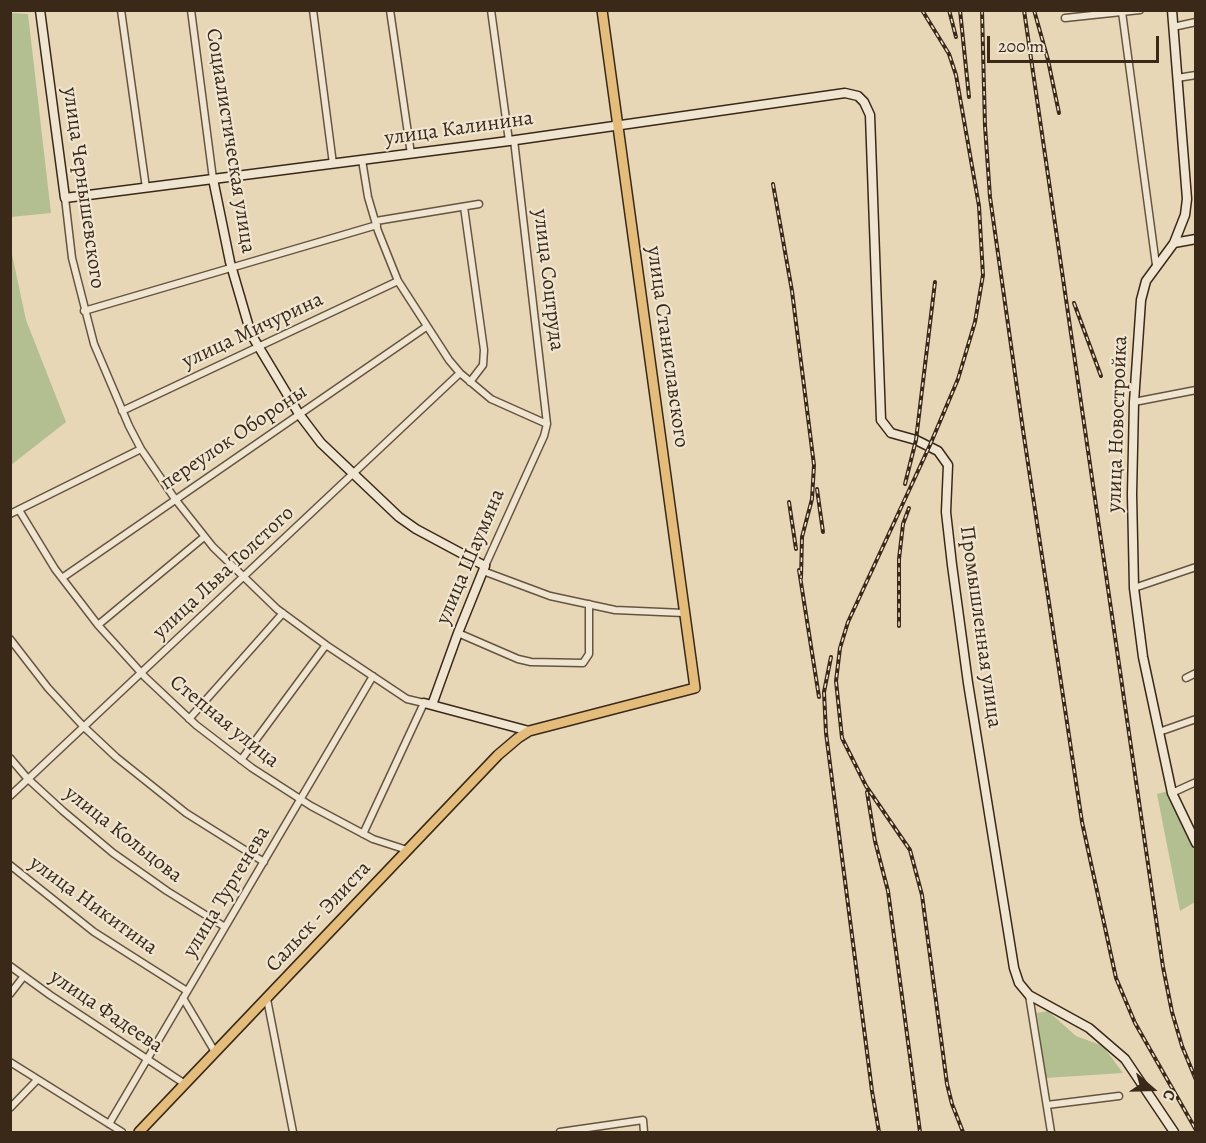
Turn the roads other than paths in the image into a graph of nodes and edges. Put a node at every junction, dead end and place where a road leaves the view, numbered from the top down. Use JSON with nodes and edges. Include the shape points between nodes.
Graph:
{"nodes":[{"id":1,"x":40,"y":10,"type":"edge"},
{"id":2,"x":121,"y":10,"type":"edge"},
{"id":3,"x":191,"y":10,"type":"edge"},
{"id":4,"x":313,"y":10,"type":"edge"},
{"id":5,"x":390,"y":10,"type":"edge"},
{"id":6,"x":491,"y":10,"type":"edge"},
{"id":7,"x":602,"y":10,"type":"edge"},
{"id":8,"x":1140,"y":10,"type":"edge"},
{"id":9,"x":1172,"y":10,"type":"edge"},
{"id":10,"x":1122,"y":12,"type":"junction"},
{"id":11,"x":1065,"y":18,"type":"dead end"},
{"id":12,"x":1196,"y":22,"type":"edge"},
{"id":13,"x":1173,"y":27,"type":"junction"},
{"id":14,"x":1196,"y":75,"type":"edge"},
{"id":15,"x":1177,"y":78,"type":"junction"},
{"id":16,"x":858,"y":96,"type":"joint"},
{"id":17,"x":619,"y":124,"type":"junction"},
{"id":18,"x":511,"y":140,"type":"junction"},
{"id":19,"x":411,"y":154,"type":"junction"},
{"id":20,"x":362,"y":160,"type":"junction"},
{"id":21,"x":333,"y":164,"type":"junction"},
{"id":22,"x":213,"y":179,"type":"junction"},
{"id":23,"x":146,"y":188,"type":"junction"},
{"id":24,"x":65,"y":198,"type":"junction"},
{"id":25,"x":479,"y":204,"type":"dead end"},
{"id":26,"x":1196,"y":205,"type":"edge"},
{"id":27,"x":464,"y":207,"type":"junction"},
{"id":28,"x":1186,"y":208,"type":"junction"},
{"id":29,"x":376,"y":223,"type":"junction"},
{"id":30,"x":1196,"y":239,"type":"edge"},
{"id":31,"x":1174,"y":243,"type":"junction"},
{"id":32,"x":1156,"y":265,"type":"junction"},
{"id":33,"x":232,"y":268,"type":"junction"},
{"id":34,"x":398,"y":281,"type":"junction"},
{"id":35,"x":84,"y":311,"type":"junction"},
{"id":36,"x":426,"y":327,"type":"junction"},
{"id":37,"x":258,"y":346,"type":"junction"},
{"id":38,"x":460,"y":373,"type":"junction"},
{"id":39,"x":470,"y":382,"type":"junction"},
{"id":40,"x":1196,"y":390,"type":"edge"},
{"id":41,"x":1134,"y":402,"type":"junction"},
{"id":42,"x":122,"y":411,"type":"junction"},
{"id":43,"x":299,"y":414,"type":"junction"},
{"id":44,"x":547,"y":424,"type":"junction"},
{"id":45,"x":141,"y":448,"type":"junction"},
{"id":46,"x":352,"y":474,"type":"junction"},
{"id":47,"x":175,"y":499,"type":"junction"},
{"id":48,"x":19,"y":510,"type":"junction"},
{"id":49,"x":10,"y":514,"type":"edge"},
{"id":50,"x":204,"y":537,"type":"junction"},
{"id":51,"x":1196,"y":567,"type":"edge"},
{"id":52,"x":484,"y":568,"type":"junction"},
{"id":53,"x":62,"y":578,"type":"junction"},
{"id":54,"x":243,"y":578,"type":"junction"},
{"id":55,"x":1134,"y":588,"type":"junction"},
{"id":56,"x":589,"y":604,"type":"junction"},
{"id":57,"x":283,"y":613,"type":"junction"},
{"id":58,"x":684,"y":613,"type":"junction"},
{"id":59,"x":98,"y":625,"type":"junction"},
{"id":60,"x":458,"y":633,"type":"junction"},
{"id":61,"x":10,"y":639,"type":"edge"},
{"id":62,"x":326,"y":645,"type":"junction"},
{"id":63,"x":1196,"y":673,"type":"edge"},
{"id":64,"x":141,"y":674,"type":"junction"},
{"id":65,"x":373,"y":676,"type":"junction"},
{"id":66,"x":1186,"y":678,"type":"dead end"},
{"id":67,"x":695,"y":688,"type":"joint"},
{"id":68,"x":428,"y":704,"type":"junction"},
{"id":69,"x":189,"y":719,"type":"junction"},
{"id":70,"x":1196,"y":719,"type":"edge"},
{"id":71,"x":84,"y":727,"type":"junction"},
{"id":72,"x":530,"y":731,"type":"junction"},
{"id":73,"x":1159,"y":732,"type":"junction"},
{"id":74,"x":10,"y":758,"type":"edge"},
{"id":75,"x":241,"y":760,"type":"junction"},
{"id":76,"x":29,"y":779,"type":"junction"},
{"id":77,"x":1196,"y":782,"type":"edge"},
{"id":78,"x":1172,"y":793,"type":"junction"},
{"id":79,"x":10,"y":796,"type":"edge"},
{"id":80,"x":301,"y":800,"type":"junction"},
{"id":81,"x":363,"y":834,"type":"junction"},
{"id":82,"x":1196,"y":843,"type":"edge"},
{"id":83,"x":407,"y":850,"type":"junction"},
{"id":84,"x":264,"y":862,"type":"junction"},
{"id":85,"x":10,"y":865,"type":"edge"},
{"id":86,"x":225,"y":927,"type":"junction"},
{"id":87,"x":10,"y":966,"type":"edge"},
{"id":88,"x":24,"y":976,"type":"junction"},
{"id":89,"x":187,"y":991,"type":"junction"},
{"id":90,"x":10,"y":994,"type":"edge"},
{"id":91,"x":1029,"y":995,"type":"junction"},
{"id":92,"x":183,"y":998,"type":"junction"},
{"id":93,"x":267,"y":999,"type":"junction"},
{"id":94,"x":215,"y":1052,"type":"junction"},
{"id":95,"x":146,"y":1060,"type":"junction"},
{"id":96,"x":10,"y":1062,"type":"edge"},
{"id":97,"x":38,"y":1080,"type":"junction"},
{"id":98,"x":184,"y":1084,"type":"junction"},
{"id":99,"x":1119,"y":1096,"type":"dead end"},
{"id":100,"x":1047,"y":1105,"type":"junction"},
{"id":101,"x":10,"y":1108,"type":"edge"},
{"id":102,"x":109,"y":1124,"type":"junction"},
{"id":103,"x":122,"y":1132,"type":"edge"},
{"id":104,"x":139,"y":1132,"type":"edge"},
{"id":105,"x":293,"y":1132,"type":"edge"},
{"id":106,"x":560,"y":1132,"type":"edge"},
{"id":107,"x":644,"y":1132,"type":"edge"},
{"id":108,"x":1051,"y":1132,"type":"edge"},
{"id":109,"x":1174,"y":1132,"type":"edge"}],
"edges":[{"from":1,"to":24,"type":"main road","name":"улица Чернышевского"},
{"from":2,"to":23,"type":"street"},
{"from":3,"to":22,"type":"street","name":"Социалистическая улица"},
{"from":4,"to":21,"type":"street"},
{"from":5,"to":19,"type":"street"},
{"from":6,"to":18,"type":"street","name":"улица Соцтруда"},
{"from":7,"to":17,"type":"main road","name":"улица Станиславского"},
{"from":8,"to":10,"type":"street"},
{"from":9,"to":13,"type":"main road","name":"улица Новостройка"},
{"from":10,"to":11,"type":"street"},
{"from":10,"to":32,"type":"street"},
{"from":12,"to":13,"type":"street"},
{"from":13,"to":15,"type":"main road","name":"улица Новостройка"},
{"from":14,"to":15,"type":"street"},
{"from":15,"to":28,"type":"main road","name":"улица Новостройка"},
{"from":16,"to":17,"type":"main road","name":"улица Калинина","via":[[845,93]]},
{"from":16,"to":91,"type":"main road","name":"Промышленная улица","via":[[870,115],[881,420],[891,433],[938,450],[948,465],[946,512],[968,683],[1014,968]]},
{"from":17,"to":18,"type":"main road","name":"улица Калинина"},
{"from":17,"to":58,"type":"main road","name":"улица Станиславского"},
{"from":18,"to":19,"type":"main road","name":"улица Калинина"},
{"from":18,"to":44,"type":"street","name":"улица Соцтруда"},
{"from":19,"to":20,"type":"main road","name":"улица Калинина"},
{"from":20,"to":21,"type":"main road","name":"улица Калинина"},
{"from":20,"to":29,"type":"street"},
{"from":21,"to":22,"type":"main road","name":"улица Калинина"},
{"from":22,"to":23,"type":"main road","name":"улица Калинина"},
{"from":22,"to":33,"type":"main road","name":"Социалистическая улица"},
{"from":23,"to":24,"type":"main road","name":"улица Калинина"},
{"from":24,"to":35,"type":"street","name":"улица Чернышевского","via":[[72,258]]},
{"from":25,"to":27,"type":"street"},
{"from":26,"to":28,"type":"street"},
{"from":27,"to":29,"type":"street"},
{"from":27,"to":39,"type":"street","via":[[484,350],[483,365]]},
{"from":28,"to":31,"type":"main road","name":"улица Новостройка"},
{"from":29,"to":33,"type":"street"},
{"from":29,"to":34,"type":"street"},
{"from":30,"to":31,"type":"main road"},
{"from":31,"to":32,"type":"main road","name":"улица Новостройка"},
{"from":32,"to":41,"type":"main road","name":"улица Новостройка","via":[[1141,300]]},
{"from":33,"to":35,"type":"street"},
{"from":33,"to":37,"type":"main road","name":"Социалистическая улица"},
{"from":34,"to":36,"type":"street"},
{"from":34,"to":37,"type":"street","name":"улица Мичурина"},
{"from":35,"to":42,"type":"street","name":"улица Чернышевского"},
{"from":36,"to":38,"type":"street"},
{"from":36,"to":43,"type":"street","name":"переулок Обороны"},
{"from":37,"to":42,"type":"street","name":"улица Мичурина"},
{"from":37,"to":43,"type":"main road","name":"Социалистическая улица"},
{"from":38,"to":39,"type":"street"},
{"from":38,"to":46,"type":"street","name":"улица Льва Толстого"},
{"from":39,"to":44,"type":"street","via":[[491,399]]},
{"from":40,"to":41,"type":"street"},
{"from":41,"to":55,"type":"main road","name":"улица Новостройка"},
{"from":42,"to":45,"type":"street","name":"улица Чернышевского"},
{"from":43,"to":46,"type":"main road","name":"Социалистическая улица"},
{"from":43,"to":47,"type":"street","name":"переулок Обороны"},
{"from":44,"to":52,"type":"street","name":"улица Шаумяна"},
{"from":45,"to":47,"type":"street","name":"улица Чернышевского"},
{"from":45,"to":48,"type":"street"},
{"from":46,"to":52,"type":"main road","name":"Социалистическая улица","via":[[416,529]]},
{"from":46,"to":54,"type":"street","name":"улица Льва Толстого"},
{"from":47,"to":50,"type":"street","name":"улица Чернышевского"},
{"from":47,"to":53,"type":"street","name":"переулок Обороны"},
{"from":48,"to":49,"type":"street"},
{"from":48,"to":53,"type":"street","name":"Степная улица"},
{"from":50,"to":54,"type":"street","name":"улица Чернышевского"},
{"from":50,"to":59,"type":"street"},
{"from":51,"to":55,"type":"street"},
{"from":52,"to":56,"type":"street","name":"Социалистическая улица","via":[[550,596]]},
{"from":52,"to":60,"type":"main road","name":"улица Шаумяна"},
{"from":53,"to":59,"type":"street","name":"Степная улица"},
{"from":54,"to":57,"type":"street","name":"улица Чернышевского"},
{"from":54,"to":64,"type":"street","name":"улица Льва Толстого"},
{"from":55,"to":73,"type":"main road","name":"улица Новостройка"},
{"from":56,"to":58,"type":"street","name":"Социалистическая улица","via":[[615,610]]},
{"from":56,"to":60,"type":"street","via":[[589,654],[583,663],[518,659]]},
{"from":57,"to":62,"type":"street","name":"улица Чернышевского"},
{"from":57,"to":69,"type":"street"},
{"from":58,"to":67,"type":"main road","name":"улица Станиславского"},
{"from":59,"to":64,"type":"street","name":"Степная улица"},
{"from":60,"to":68,"type":"main road","name":"улица Шаумяна"},
{"from":61,"to":71,"type":"street"},
{"from":62,"to":65,"type":"street","name":"улица Чернышевского"},
{"from":62,"to":75,"type":"street"},
{"from":63,"to":66,"type":"street"},
{"from":64,"to":69,"type":"street","name":"Степная улица"},
{"from":64,"to":71,"type":"street","name":"улица Льва Толстого"},
{"from":65,"to":68,"type":"street","name":"улица Чернышевского","via":[[407,699]]},
{"from":65,"to":80,"type":"street","name":"улица Тургенева"},
{"from":67,"to":72,"type":"main road","name":"улица Чернышевского"},
{"from":68,"to":72,"type":"main road","name":"улица Чернышевского"},
{"from":68,"to":81,"type":"street","name":"улица Шаумяна"},
{"from":69,"to":75,"type":"street","name":"Степная улица"},
{"from":70,"to":73,"type":"street"},
{"from":71,"to":76,"type":"street","name":"улица Льва Толстого"},
{"from":71,"to":84,"type":"street","via":[[162,795]]},
{"from":72,"to":83,"type":"main road","name":"Сальск - Элиста","via":[[498,755]]},
{"from":73,"to":78,"type":"main road","name":"улица Новостройка"},
{"from":74,"to":76,"type":"street","name":"улица Кольцова"},
{"from":75,"to":80,"type":"street","name":"Степная улица"},
{"from":76,"to":79,"type":"street","name":"улица Льва Толстого"},
{"from":76,"to":86,"type":"street","name":"улица Кольцова","via":[[113,853]]},
{"from":77,"to":78,"type":"street"},
{"from":78,"to":82,"type":"main road","name":"улица Новостройка"},
{"from":80,"to":81,"type":"street","name":"Степная улица"},
{"from":80,"to":84,"type":"street","name":"улица Тургенева"},
{"from":81,"to":83,"type":"street","name":"Степная улица"},
{"from":83,"to":93,"type":"main road","name":"Сальск - Элиста"},
{"from":84,"to":86,"type":"street","name":"улица Тургенева"},
{"from":85,"to":89,"type":"street","name":"улица Никитина","via":[[94,932]]},
{"from":86,"to":89,"type":"street","name":"улица Тургенева"},
{"from":87,"to":88,"type":"street","name":"улица Фадеева"},
{"from":88,"to":90,"type":"street"},
{"from":88,"to":95,"type":"street","name":"улица Фадеева"},
{"from":89,"to":92,"type":"street","name":"улица Тургенева"},
{"from":91,"to":100,"type":"street"},
{"from":91,"to":109,"type":"main road","via":[[1106,1041],[1125,1059]]},
{"from":92,"to":94,"type":"street"},
{"from":92,"to":95,"type":"street","name":"улица Тургенева"},
{"from":93,"to":94,"type":"main road","name":"Сальск - Элиста"},
{"from":93,"to":105,"type":"street"},
{"from":94,"to":98,"type":"main road","name":"Сальск - Элиста"},
{"from":95,"to":98,"type":"street","name":"улица Фадеева"},
{"from":95,"to":102,"type":"street","name":"улица Тургенева"},
{"from":96,"to":97,"type":"street"},
{"from":97,"to":101,"type":"street"},
{"from":97,"to":102,"type":"street"},
{"from":98,"to":104,"type":"main road","name":"Сальск - Элиста"},
{"from":99,"to":100,"type":"street"},
{"from":100,"to":108,"type":"street"},
{"from":102,"to":103,"type":"street"},
{"from":106,"to":107,"type":"street","via":[[643,1120]]}]}
